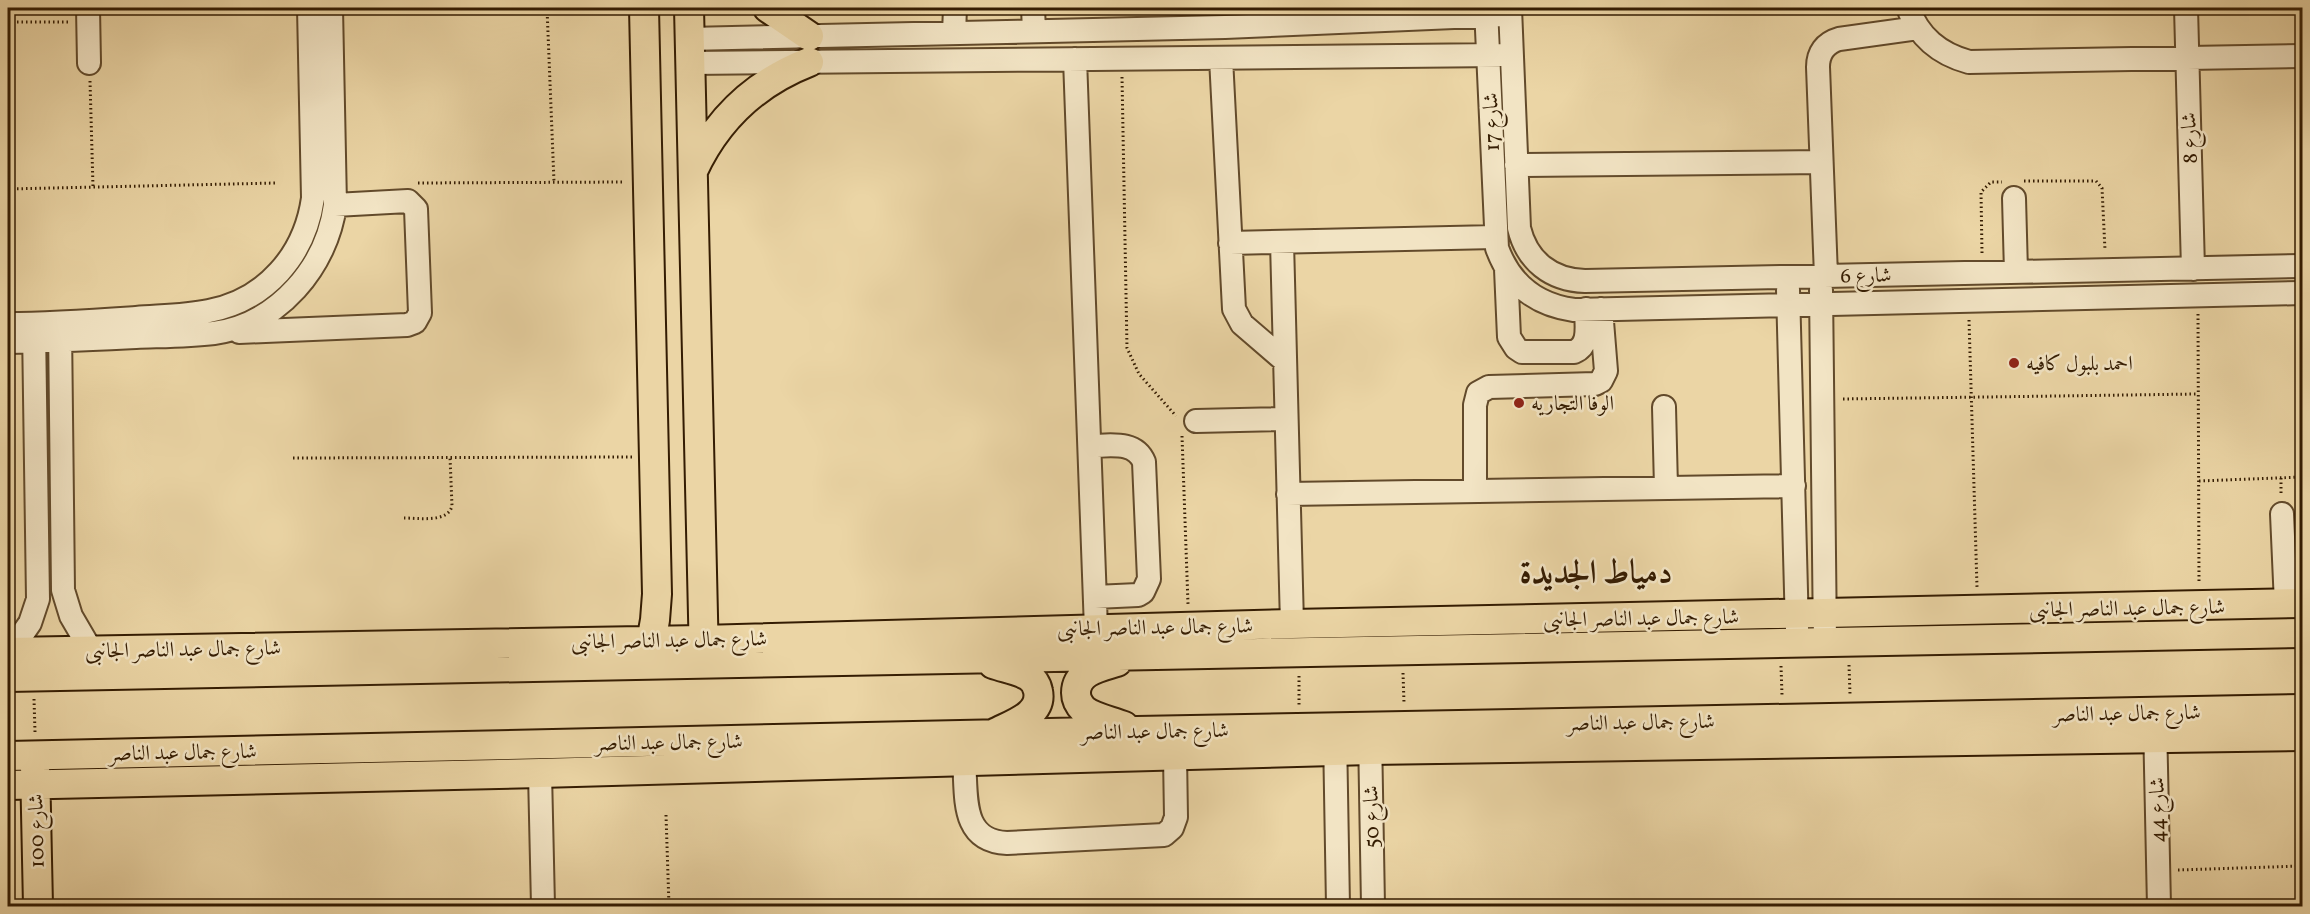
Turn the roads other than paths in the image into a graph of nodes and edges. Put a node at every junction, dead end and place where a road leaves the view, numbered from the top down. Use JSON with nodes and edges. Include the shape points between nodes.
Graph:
{"nodes":[{"id":1,"x":309,"y":8,"type":"edge"},
{"id":2,"x":331,"y":8,"type":"edge"},
{"id":3,"x":644,"y":8,"type":"edge"},
{"id":4,"x":689,"y":8,"type":"edge"},
{"id":5,"x":768,"y":8,"type":"edge"},
{"id":6,"x":955,"y":8,"type":"edge"},
{"id":7,"x":1033,"y":8,"type":"edge"},
{"id":8,"x":1908,"y":8,"type":"edge"},
{"id":9,"x":2186,"y":8,"type":"edge"},
{"id":10,"x":1486,"y":11,"type":"edge"},
{"id":11,"x":1510,"y":11,"type":"edge"},
{"id":12,"x":88,"y":15,"type":"edge"},
{"id":13,"x":1225,"y":17,"type":"edge"},
{"id":14,"x":1123,"y":18,"type":"edge"},
{"id":15,"x":1918,"y":28,"type":"junction"},
{"id":16,"x":1034,"y":31,"type":"junction"},
{"id":17,"x":954,"y":33,"type":"junction"},
{"id":18,"x":809,"y":49,"type":"junction"},
{"id":19,"x":690,"y":51,"type":"junction"},
{"id":20,"x":1512,"y":54,"type":"junction"},
{"id":21,"x":1488,"y":55,"type":"junction"},
{"id":22,"x":2302,"y":56,"type":"edge"},
{"id":23,"x":2187,"y":57,"type":"junction"},
{"id":24,"x":1221,"y":58,"type":"junction"},
{"id":25,"x":1075,"y":59,"type":"junction"},
{"id":26,"x":89,"y":63,"type":"road end"},
{"id":27,"x":1821,"y":162,"type":"junction"},
{"id":28,"x":1516,"y":165,"type":"junction"},
{"id":29,"x":692,"y":173,"type":"junction"},
{"id":30,"x":2010,"y":187,"type":"road end"},
{"id":31,"x":335,"y":205,"type":"junction"},
{"id":32,"x":1495,"y":237,"type":"junction"},
{"id":33,"x":1281,"y":242,"type":"junction"},
{"id":34,"x":1230,"y":243,"type":"junction"},
{"id":35,"x":2295,"y":266,"type":"edge"},
{"id":36,"x":1506,"y":269,"type":"junction"},
{"id":37,"x":2193,"y":269,"type":"junction"},
{"id":38,"x":2016,"y":272,"type":"junction"},
{"id":39,"x":1788,"y":276,"type":"junction"},
{"id":40,"x":1823,"y":276,"type":"junction"},
{"id":41,"x":2295,"y":293,"type":"edge"},
{"id":42,"x":1821,"y":304,"type":"junction"},
{"id":43,"x":1789,"y":305,"type":"junction"},
{"id":44,"x":1594,"y":309,"type":"junction"},
{"id":45,"x":8,"y":324,"type":"edge"},
{"id":46,"x":34,"y":333,"type":"junction"},
{"id":47,"x":60,"y":333,"type":"junction"},
{"id":48,"x":216,"y":333,"type":"junction"},
{"id":49,"x":1790,"y":336,"type":"junction"},
{"id":50,"x":1821,"y":336,"type":"junction"},
{"id":51,"x":8,"y":342,"type":"edge"},
{"id":52,"x":1285,"y":361,"type":"junction"},
{"id":53,"x":1664,"y":407,"type":"dead end"},
{"id":54,"x":1286,"y":419,"type":"junction"},
{"id":55,"x":1185,"y":424,"type":"road end"},
{"id":56,"x":1090,"y":446,"type":"junction"},
{"id":57,"x":1794,"y":486,"type":"junction"},
{"id":58,"x":1666,"y":488,"type":"junction"},
{"id":59,"x":1475,"y":491,"type":"junction"},
{"id":60,"x":1288,"y":494,"type":"junction"},
{"id":61,"x":37,"y":506,"type":"junction"},
{"id":62,"x":62,"y":506,"type":"junction"},
{"id":63,"x":2282,"y":514,"type":"dead end"},
{"id":64,"x":1095,"y":597,"type":"junction"},
{"id":65,"x":2294,"y":604,"type":"edge"},
{"id":66,"x":1352,"y":623,"type":"junction"},
{"id":67,"x":1292,"y":624,"type":"junction"},
{"id":68,"x":1096,"y":629,"type":"junction"},
{"id":69,"x":1812,"y":633,"type":"junction"},
{"id":70,"x":2302,"y":633,"type":"edge"},
{"id":71,"x":2248,"y":634,"type":"junction"},
{"id":72,"x":2302,"y":646,"type":"edge"},
{"id":73,"x":1354,"y":651,"type":"junction"},
{"id":74,"x":92,"y":652,"type":"junction"},
{"id":75,"x":703,"y":652,"type":"junction"},
{"id":76,"x":649,"y":653,"type":"junction"},
{"id":77,"x":1137,"y":656,"type":"junction"},
{"id":78,"x":973,"y":658,"type":"junction"},
{"id":79,"x":302,"y":659,"type":"junction"},
{"id":80,"x":15,"y":664,"type":"edge"},
{"id":81,"x":2295,"y":705,"type":"edge"},
{"id":82,"x":2155,"y":726,"type":"junction"},
{"id":83,"x":1137,"y":731,"type":"junction"},
{"id":84,"x":991,"y":736,"type":"junction"},
{"id":85,"x":2302,"y":736,"type":"edge"},
{"id":86,"x":1370,"y":738,"type":"junction"},
{"id":87,"x":1335,"y":740,"type":"junction"},
{"id":88,"x":689,"y":755,"type":"junction"},
{"id":89,"x":21,"y":756,"type":"edge"},
{"id":90,"x":1174,"y":756,"type":"junction"},
{"id":91,"x":964,"y":761,"type":"junction"},
{"id":92,"x":540,"y":773,"type":"junction"},
{"id":93,"x":35,"y":784,"type":"junction"},
{"id":94,"x":8,"y":785,"type":"edge"},
{"id":95,"x":38,"y":906,"type":"edge"},
{"id":96,"x":543,"y":906,"type":"edge"},
{"id":97,"x":1338,"y":906,"type":"edge"},
{"id":98,"x":1373,"y":906,"type":"edge"},
{"id":99,"x":2159,"y":906,"type":"edge"}],
"edges":[{"from":1,"to":47,"type":"street","via":[[313,198],[302,239],[287,264],[254,294],[209,311]]},
{"from":2,"to":31,"type":"street"},
{"from":3,"to":76,"type":"main road","via":[[657,594]]},
{"from":4,"to":19,"type":"main road"},
{"from":5,"to":18,"type":"main road"},
{"from":6,"to":17,"type":"street"},
{"from":7,"to":16,"type":"street"},
{"from":8,"to":15,"type":"street"},
{"from":9,"to":23,"type":"street","name":"شارع 8"},
{"from":10,"to":11,"type":"street"},
{"from":10,"to":13,"type":"street"},
{"from":10,"to":21,"type":"street","name":"شارع 17"},
{"from":11,"to":20,"type":"street","name":"شارع 17"},
{"from":12,"to":26,"type":"street"},
{"from":13,"to":14,"type":"street"},
{"from":14,"to":16,"type":"street"},
{"from":15,"to":23,"type":"street","via":[[1946,54],[1969,62]]},
{"from":15,"to":27,"type":"street","via":[[1839,39],[1831,41],[1821,52]]},
{"from":16,"to":17,"type":"street"},
{"from":17,"to":18,"type":"street"},
{"from":18,"to":19,"type":"street"},
{"from":18,"to":25,"type":"street"},
{"from":18,"to":29,"type":"main road","via":[[738,105],[712,136]]},
{"from":19,"to":29,"type":"main road"},
{"from":20,"to":21,"type":"street"},
{"from":20,"to":28,"type":"street","name":"شارع 17"},
{"from":21,"to":24,"type":"street"},
{"from":21,"to":32,"type":"street","name":"شارع 17"},
{"from":22,"to":23,"type":"street"},
{"from":23,"to":37,"type":"street","name":"شارع 8"},
{"from":24,"to":25,"type":"street"},
{"from":24,"to":34,"type":"street"},
{"from":25,"to":56,"type":"street"},
{"from":27,"to":28,"type":"street"},
{"from":27,"to":40,"type":"street"},
{"from":28,"to":39,"type":"street","name":"شارع 6","via":[[1522,238],[1531,256],[1555,275],[1585,281]]},
{"from":29,"to":75,"type":"main road"},
{"from":30,"to":38,"type":"street"},
{"from":31,"to":48,"type":"street","via":[[324,247],[298,286],[272,309]]},
{"from":31,"to":48,"type":"street","via":[[408,201],[416,209],[420,313],[415,322],[407,326]]},
{"from":32,"to":33,"type":"street"},
{"from":32,"to":36,"type":"street","name":"شارع 6"},
{"from":33,"to":34,"type":"street"},
{"from":33,"to":52,"type":"street"},
{"from":34,"to":52,"type":"street","via":[[1232,299],[1238,318]]},
{"from":35,"to":37,"type":"street","name":"شارع 6"},
{"from":35,"to":41,"type":"street"},
{"from":36,"to":44,"type":"street","name":"شارع 6","via":[[1540,301],[1562,309]]},
{"from":36,"to":44,"type":"street","via":[[1509,337],[1522,351],[1581,350]]},
{"from":37,"to":38,"type":"street","name":"شارع 6"},
{"from":38,"to":40,"type":"street","name":"شارع 6"},
{"from":39,"to":40,"type":"street","name":"شارع 6"},
{"from":39,"to":43,"type":"street"},
{"from":40,"to":42,"type":"street"},
{"from":41,"to":42,"type":"street","name":"شارع 6"},
{"from":42,"to":43,"type":"street","name":"شارع 6"},
{"from":42,"to":50,"type":"street"},
{"from":43,"to":44,"type":"street","name":"شارع 6"},
{"from":43,"to":49,"type":"street"},
{"from":44,"to":59,"type":"street","via":[[1605,371],[1601,381],[1489,387],[1478,393]]},
{"from":45,"to":46,"type":"street"},
{"from":46,"to":47,"type":"street"},
{"from":46,"to":51,"type":"street"},
{"from":46,"to":61,"type":"street"},
{"from":47,"to":48,"type":"street"},
{"from":47,"to":62,"type":"street"},
{"from":49,"to":50,"type":"street"},
{"from":49,"to":57,"type":"street"},
{"from":50,"to":69,"type":"street"},
{"from":52,"to":54,"type":"street"},
{"from":53,"to":58,"type":"street"},
{"from":54,"to":55,"type":"street"},
{"from":54,"to":60,"type":"street"},
{"from":56,"to":64,"type":"street"},
{"from":56,"to":64,"type":"street","via":[[1127,446],[1141,454],[1149,579],[1138,595]]},
{"from":57,"to":58,"type":"street"},
{"from":57,"to":69,"type":"street"},
{"from":58,"to":59,"type":"street"},
{"from":59,"to":60,"type":"street"},
{"from":60,"to":67,"type":"street"},
{"from":61,"to":62,"type":"street"},
{"from":61,"to":80,"type":"street","via":[[38,599]]},
{"from":62,"to":74,"type":"street","via":[[64,599]]},
{"from":63,"to":65,"type":"street"},
{"from":64,"to":68,"type":"street"},
{"from":65,"to":69,"type":"main road","name":"شارع جمال عبد الناصر الجانبى","via":[[1978,611]]},
{"from":66,"to":67,"type":"main road","name":"شارع جمال عبد الناصر الجانبى"},
{"from":66,"to":69,"type":"main road","name":"شارع جمال عبد الناصر الجانبى"},
{"from":66,"to":73,"type":"main road"},
{"from":67,"to":68,"type":"main road","name":"شارع جمال عبد الناصر الجانبى"},
{"from":68,"to":75,"type":"main road","name":"شارع جمال عبد الناصر الجانبى"},
{"from":69,"to":71,"type":"main road"},
{"from":69,"to":73,"type":"main road"},
{"from":70,"to":71,"type":"main road"},
{"from":71,"to":72,"type":"main road"},
{"from":73,"to":77,"type":"main road"},
{"from":74,"to":79,"type":"main road","name":"شارع جمال عبد الناصر الجانبى"},
{"from":74,"to":80,"type":"main road","name":"شارع جمال عبد الناصر الجانبى"},
{"from":75,"to":76,"type":"main road","name":"شارع جمال عبد الناصر الجانبى"},
{"from":75,"to":78,"type":"main road"},
{"from":76,"to":79,"type":"main road"},
{"from":77,"to":78,"type":"main road"},
{"from":77,"to":83,"type":"main road","via":[[1087,673],[1076,692],[1086,711]]},
{"from":78,"to":84,"type":"main road","via":[[1026,675],[1039,692],[1032,712]]},
{"from":79,"to":80,"type":"main road"},
{"from":81,"to":82,"type":"main road","name":"شارع جمال عبد الناصر"},
{"from":82,"to":85,"type":"main road"},
{"from":82,"to":86,"type":"main road"},
{"from":82,"to":86,"type":"main road","name":"شارع جمال عبد الناصر","via":[[1851,718],[1404,727]]},
{"from":82,"to":99,"type":"street","name":"شارع 44"},
{"from":83,"to":84,"type":"main road","name":"شارع جمال عبد الناصر"},
{"from":83,"to":87,"type":"main road","name":"شارع جمال عبد الناصر","via":[[1299,728]]},
{"from":84,"to":88,"type":"main road","name":"شارع جمال عبد الناصر"},
{"from":86,"to":87,"type":"main road"},
{"from":86,"to":98,"type":"street","name":"شارع 50"},
{"from":87,"to":90,"type":"main road"},
{"from":87,"to":97,"type":"street","name":"شارع 50"},
{"from":88,"to":89,"type":"main road","name":"شارع جمال عبد الناصر"},
{"from":88,"to":91,"type":"main road"},
{"from":88,"to":92,"type":"main road"},
{"from":89,"to":93,"type":"main road","name":"شارع 100"},
{"from":90,"to":91,"type":"main road"},
{"from":90,"to":91,"type":"street","via":[[1175,823],[1164,835],[1007,843],[981,836],[970,821]]},
{"from":92,"to":93,"type":"main road"},
{"from":92,"to":96,"type":"street"},
{"from":93,"to":94,"type":"main road"},
{"from":93,"to":95,"type":"main road","name":"شارع 100"}]}
